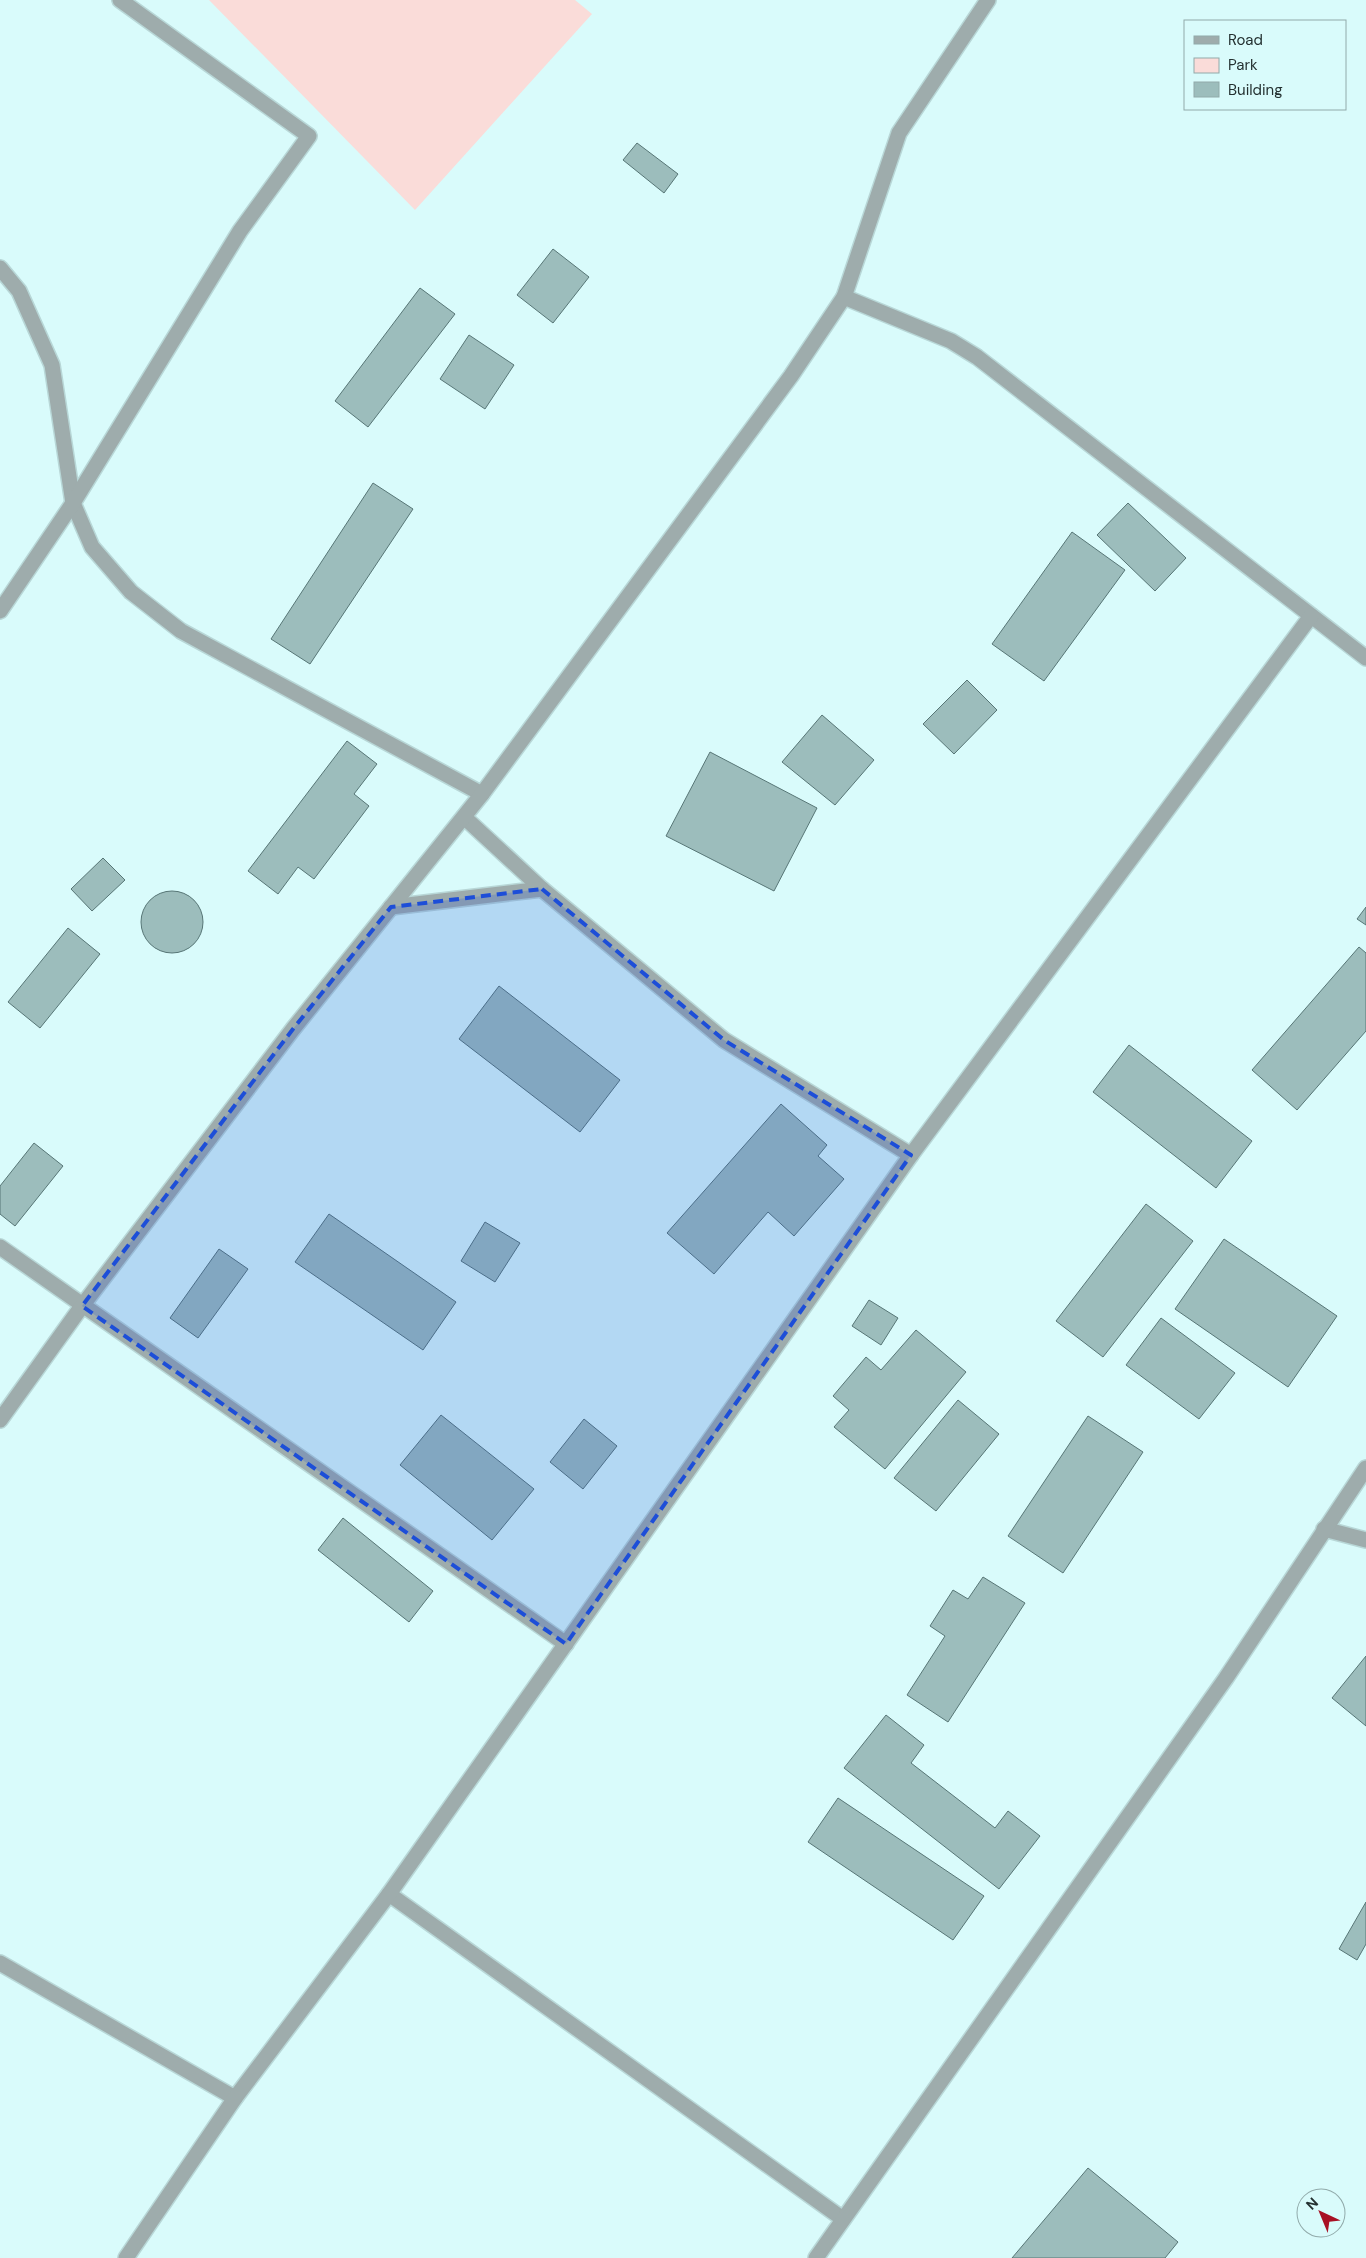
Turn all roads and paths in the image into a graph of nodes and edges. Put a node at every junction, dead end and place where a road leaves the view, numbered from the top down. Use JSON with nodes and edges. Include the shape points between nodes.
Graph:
{"nodes":[{"id":1,"x":120,"y":0,"type":"edge"},
{"id":2,"x":988,"y":0,"type":"edge"},
{"id":3,"x":0,"y":268,"type":"edge"},
{"id":4,"x":844,"y":297,"type":"junction"},
{"id":5,"x":73,"y":503,"type":"junction"},
{"id":6,"x":0,"y":610,"type":"edge"},
{"id":7,"x":1311,"y":616,"type":"junction"},
{"id":8,"x":1366,"y":658,"type":"edge"},
{"id":9,"x":482,"y":794,"type":"junction"},
{"id":10,"x":464,"y":817,"type":"junction"},
{"id":11,"x":542,"y":889,"type":"junction"},
{"id":12,"x":391,"y":907,"type":"junction"},
{"id":13,"x":911,"y":1155,"type":"junction"},
{"id":14,"x":0,"y":1246,"type":"edge"},
{"id":15,"x":82,"y":1306,"type":"junction"},
{"id":16,"x":0,"y":1420,"type":"edge"},
{"id":17,"x":1366,"y":1468,"type":"edge"},
{"id":18,"x":1324,"y":1529,"type":"junction"},
{"id":19,"x":1366,"y":1540,"type":"edge"},
{"id":20,"x":566,"y":1644,"type":"junction"},
{"id":21,"x":389,"y":1894,"type":"junction"},
{"id":22,"x":0,"y":1963,"type":"edge"},
{"id":23,"x":235,"y":2098,"type":"junction"},
{"id":24,"x":843,"y":2219,"type":"junction"},
{"id":25,"x":126,"y":2258,"type":"edge"},
{"id":26,"x":816,"y":2258,"type":"edge"}],
"edges":[{"from":1,"to":5,"type":"street","via":[[309,136],[240,231]]},
{"from":2,"to":4,"type":"street","via":[[899,133]]},
{"from":3,"to":5,"type":"street","via":[[19,291],[52,364]]},
{"from":4,"to":7,"type":"street","via":[[951,341],[977,357]]},
{"from":4,"to":9,"type":"street","via":[[791,376]]},
{"from":5,"to":6,"type":"street"},
{"from":5,"to":9,"type":"street","via":[[92,546],[131,592],[181,631]]},
{"from":7,"to":8,"type":"street"},
{"from":7,"to":13,"type":"street"},
{"from":9,"to":10,"type":"street"},
{"from":10,"to":11,"type":"street"},
{"from":10,"to":12,"type":"street"},
{"from":11,"to":12,"type":"street"},
{"from":11,"to":13,"type":"street","via":[[724,1040]]},
{"from":12,"to":15,"type":"street","via":[[293,1029]]},
{"from":13,"to":20,"type":"street"},
{"from":14,"to":15,"type":"street"},
{"from":15,"to":16,"type":"street"},
{"from":15,"to":20,"type":"street"},
{"from":17,"to":18,"type":"street"},
{"from":18,"to":19,"type":"street"},
{"from":18,"to":24,"type":"street","via":[[1226,1678]]},
{"from":20,"to":21,"type":"street"},
{"from":21,"to":23,"type":"street"},
{"from":21,"to":24,"type":"street"},
{"from":22,"to":23,"type":"street"},
{"from":23,"to":25,"type":"street"},
{"from":24,"to":26,"type":"street"}]}
